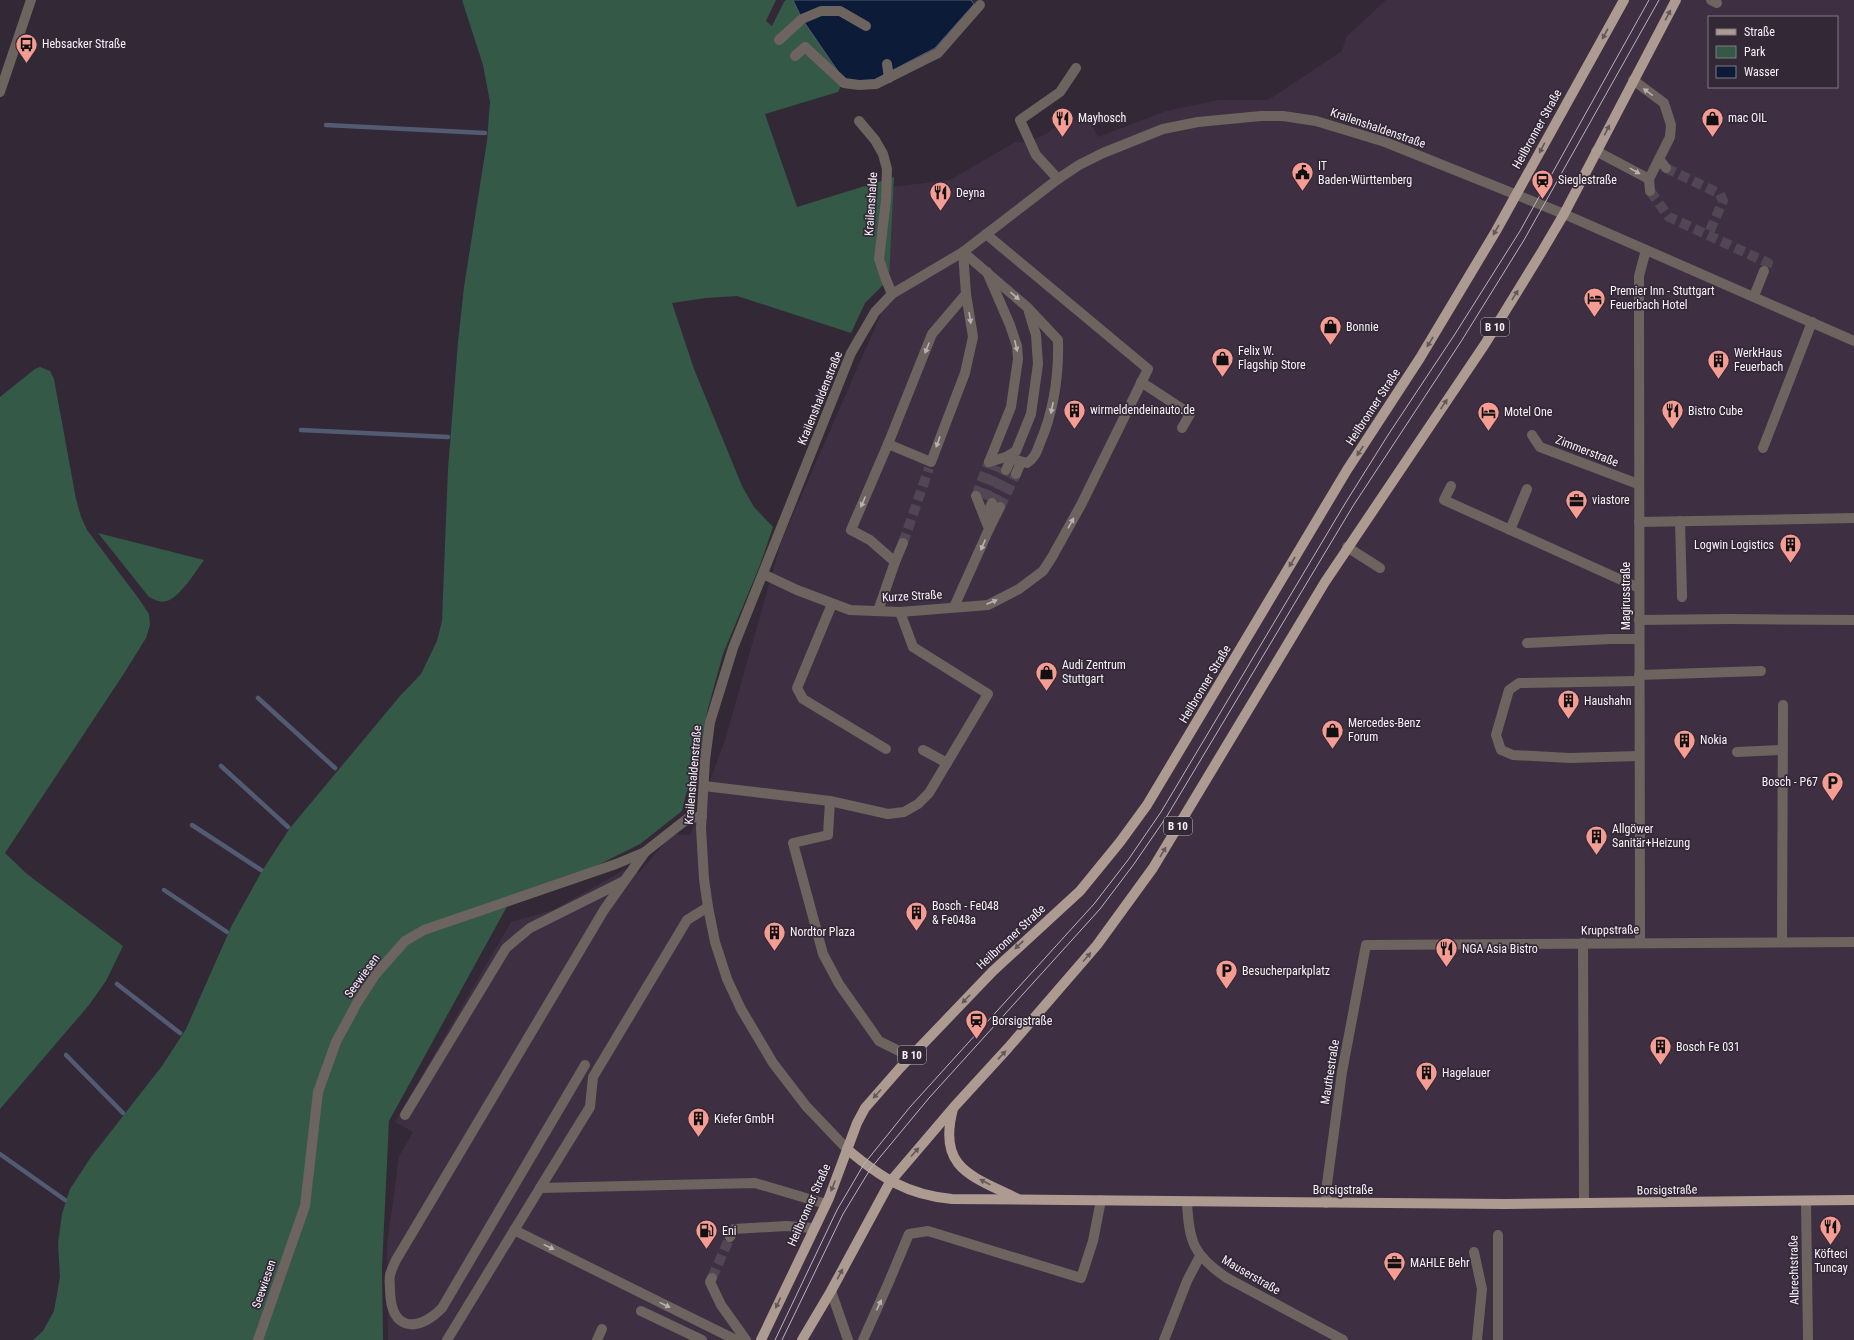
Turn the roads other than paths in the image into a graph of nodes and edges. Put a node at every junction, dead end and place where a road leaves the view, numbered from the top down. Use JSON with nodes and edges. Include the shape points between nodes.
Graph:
{"nodes":[{"id":1,"x":31,"y":0,"type":"edge"},
{"id":2,"x":1624,"y":0,"type":"edge"},
{"id":3,"x":1676,"y":0,"type":"edge"},
{"id":4,"x":980,"y":5,"type":"dead end"},
{"id":5,"x":866,"y":26,"type":"dead end"},
{"id":6,"x":778,"y":40,"type":"dead end"},
{"id":7,"x":795,"y":56,"type":"dead end"},
{"id":8,"x":887,"y":64,"type":"dead end"},
{"id":9,"x":1076,"y":68,"type":"dead end"},
{"id":10,"x":889,"y":78,"type":"junction"},
{"id":11,"x":1633,"y":80,"type":"junction"},
{"id":12,"x":0,"y":92,"type":"edge"},
{"id":13,"x":859,"y":121,"type":"dead end"},
{"id":14,"x":1596,"y":151,"type":"junction"},
{"id":15,"x":1659,"y":159,"type":"junction"},
{"id":16,"x":1666,"y":168,"type":"tunnel mouth"},
{"id":17,"x":1058,"y":179,"type":"junction"},
{"id":18,"x":1649,"y":179,"type":"junction"},
{"id":19,"x":1650,"y":191,"type":"tunnel mouth"},
{"id":20,"x":1515,"y":196,"type":"junction"},
{"id":21,"x":1564,"y":214,"type":"junction"},
{"id":22,"x":986,"y":234,"type":"junction"},
{"id":23,"x":1646,"y":250,"type":"junction"},
{"id":24,"x":963,"y":252,"type":"junction"},
{"id":25,"x":986,"y":270,"type":"junction"},
{"id":26,"x":1764,"y":271,"type":"dead end"},
{"id":27,"x":892,"y":294,"type":"junction"},
{"id":28,"x":966,"y":294,"type":"junction"},
{"id":29,"x":1754,"y":296,"type":"junction"},
{"id":30,"x":1027,"y":307,"type":"junction"},
{"id":31,"x":1812,"y":322,"type":"junction"},
{"id":32,"x":1854,"y":341,"type":"edge"},
{"id":33,"x":1141,"y":382,"type":"junction"},
{"id":34,"x":1182,"y":428,"type":"dead end"},
{"id":35,"x":1532,"y":435,"type":"dead end"},
{"id":36,"x":888,"y":444,"type":"junction"},
{"id":37,"x":1763,"y":448,"type":"dead end"},
{"id":38,"x":1004,"y":464,"type":"junction"},
{"id":39,"x":1638,"y":484,"type":"junction"},
{"id":40,"x":1451,"y":486,"type":"dead end"},
{"id":41,"x":1527,"y":489,"type":"dead end"},
{"id":42,"x":1854,"y":518,"type":"edge"},
{"id":43,"x":1680,"y":521,"type":"junction"},
{"id":44,"x":1639,"y":522,"type":"junction"},
{"id":45,"x":990,"y":529,"type":"junction"},
{"id":46,"x":1510,"y":530,"type":"junction"},
{"id":47,"x":903,"y":543,"type":"tunnel mouth"},
{"id":48,"x":1347,"y":548,"type":"junction"},
{"id":49,"x":895,"y":562,"type":"junction"},
{"id":50,"x":1380,"y":568,"type":"dead end"},
{"id":51,"x":763,"y":574,"type":"junction"},
{"id":52,"x":1639,"y":588,"type":"junction"},
{"id":53,"x":1682,"y":597,"type":"dead end"},
{"id":54,"x":832,"y":604,"type":"junction"},
{"id":55,"x":954,"y":607,"type":"junction"},
{"id":56,"x":878,"y":611,"type":"junction"},
{"id":57,"x":900,"y":612,"type":"junction"},
{"id":58,"x":1639,"y":620,"type":"junction"},
{"id":59,"x":1854,"y":620,"type":"edge"},
{"id":60,"x":1639,"y":639,"type":"junction"},
{"id":61,"x":1527,"y":643,"type":"dead end"},
{"id":62,"x":1761,"y":671,"type":"dead end"},
{"id":63,"x":1639,"y":678,"type":"junction"},
{"id":64,"x":1782,"y":704,"type":"dead end"},
{"id":65,"x":886,"y":749,"type":"dead end"},
{"id":66,"x":923,"y":750,"type":"dead end"},
{"id":67,"x":1782,"y":750,"type":"junction"},
{"id":68,"x":1737,"y":752,"type":"dead end"},
{"id":69,"x":1639,"y":756,"type":"junction"},
{"id":70,"x":947,"y":763,"type":"junction"},
{"id":71,"x":704,"y":786,"type":"junction"},
{"id":72,"x":830,"y":801,"type":"junction"},
{"id":73,"x":702,"y":816,"type":"junction"},
{"id":74,"x":645,"y":852,"type":"junction"},
{"id":75,"x":626,"y":880,"type":"junction"},
{"id":76,"x":708,"y":907,"type":"junction"},
{"id":77,"x":1782,"y":942,"type":"junction"},
{"id":78,"x":1854,"y":942,"type":"edge"},
{"id":79,"x":1583,"y":943,"type":"junction"},
{"id":80,"x":1640,"y":943,"type":"junction"},
{"id":81,"x":1366,"y":945,"type":"joint"},
{"id":82,"x":911,"y":1057,"type":"junction"},
{"id":83,"x":585,"y":1065,"type":"dead end"},
{"id":84,"x":954,"y":1107,"type":"junction"},
{"id":85,"x":405,"y":1115,"type":"dead end"},
{"id":86,"x":847,"y":1149,"type":"junction"},
{"id":87,"x":890,"y":1182,"type":"junction"},
{"id":88,"x":540,"y":1188,"type":"junction"},
{"id":89,"x":1020,"y":1200,"type":"junction"},
{"id":90,"x":1102,"y":1200,"type":"junction"},
{"id":91,"x":1854,"y":1200,"type":"edge"},
{"id":92,"x":1806,"y":1201,"type":"junction"},
{"id":93,"x":1187,"y":1202,"type":"junction"},
{"id":94,"x":1584,"y":1203,"type":"junction"},
{"id":95,"x":826,"y":1204,"type":"junction"},
{"id":96,"x":1326,"y":1204,"type":"junction"},
{"id":97,"x":813,"y":1228,"type":"junction"},
{"id":98,"x":514,"y":1230,"type":"junction"},
{"id":99,"x":1498,"y":1235,"type":"dead end"},
{"id":100,"x":730,"y":1237,"type":"tunnel mouth"},
{"id":101,"x":1474,"y":1252,"type":"dead end"},
{"id":102,"x":1200,"y":1256,"type":"junction"},
{"id":103,"x":712,"y":1278,"type":"tunnel mouth"},
{"id":104,"x":831,"y":1291,"type":"junction"},
{"id":105,"x":641,"y":1311,"type":"dead end"},
{"id":106,"x":602,"y":1329,"type":"dead end"},
{"id":107,"x":258,"y":1340,"type":"edge"},
{"id":108,"x":447,"y":1340,"type":"edge"},
{"id":109,"x":597,"y":1340,"type":"edge"},
{"id":110,"x":702,"y":1340,"type":"edge"},
{"id":111,"x":736,"y":1340,"type":"edge"},
{"id":112,"x":746,"y":1340,"type":"edge"},
{"id":113,"x":760,"y":1340,"type":"edge"},
{"id":114,"x":802,"y":1340,"type":"edge"},
{"id":115,"x":848,"y":1340,"type":"edge"},
{"id":116,"x":863,"y":1340,"type":"edge"},
{"id":117,"x":1164,"y":1340,"type":"edge"},
{"id":118,"x":1343,"y":1340,"type":"edge"},
{"id":119,"x":1477,"y":1340,"type":"edge"},
{"id":120,"x":1498,"y":1340,"type":"edge"},
{"id":121,"x":1808,"y":1340,"type":"edge"}],
"edges":[{"from":1,"to":12,"type":"street"},
{"from":2,"to":20,"type":"main road","name":"Heilbronner Straße","number":"B 10","one_way":true},
{"from":11,"to":3,"type":"main road","number":"B 10","one_way":true},
{"from":4,"to":10,"type":"street","via":[[938,52]]},
{"from":5,"to":6,"type":"street","via":[[840,11],[821,11],[802,19]]},
{"from":7,"to":10,"type":"street","via":[[805,47],[844,83],[860,86],[876,84]]},
{"from":8,"to":10,"type":"street"},
{"from":9,"to":17,"type":"street","via":[[1060,92],[1020,120],[1036,155]]},
{"from":14,"to":11,"type":"main road","number":"B 10","one_way":true},
{"from":15,"to":11,"type":"street","one_way":true,"via":[[1670,137],[1671,125],[1664,103]]},
{"from":13,"to":27,"type":"street","name":"Krailenshalde","via":[[875,140],[883,154],[887,169],[879,259]]},
{"from":14,"to":18,"type":"street","one_way":true},
{"from":14,"to":21,"type":"main road","number":"B 10"},
{"from":15,"to":16,"type":"street"},
{"from":15,"to":18,"type":"street"},
{"from":17,"to":20,"type":"street","name":"Krailenshaldenstraße","via":[[1103,153],[1163,129],[1198,122],[1283,116],[1355,131],[1428,158]]},
{"from":17,"to":22,"type":"street","name":"Krailenshaldenstraße"},
{"from":18,"to":19,"type":"street"},
{"from":20,"to":21,"type":"street","name":"Krailenshaldenstraße"},
{"from":20,"to":82,"type":"main road","name":"Heilbronner Straße","number":"B 10","one_way":true,"via":[[1420,358],[1347,470],[1147,804],[1080,891],[993,971]]},
{"from":21,"to":23,"type":"street"},
{"from":48,"to":21,"type":"main road","number":"B 10","one_way":true,"via":[[1484,344]]},
{"from":22,"to":24,"type":"street","name":"Krailenshaldenstraße"},
{"from":22,"to":33,"type":"street","name":"Kurze Straße","via":[[1148,369]]},
{"from":23,"to":29,"type":"street"},
{"from":23,"to":39,"type":"street","name":"Magirusstraße","via":[[1639,276]]},
{"from":24,"to":25,"type":"street"},
{"from":24,"to":27,"type":"street","name":"Krailenshaldenstraße"},
{"from":24,"to":28,"type":"street"},
{"from":25,"to":30,"type":"street","one_way":true},
{"from":25,"to":38,"type":"street","one_way":true,"via":[[1017,346],[1018,359]]},
{"from":26,"to":29,"type":"street"},
{"from":27,"to":51,"type":"street","name":"Krailenshaldenstraße","via":[[875,312],[852,353]]},
{"from":28,"to":36,"type":"street","one_way":true,"via":[[932,334]]},
{"from":28,"to":36,"type":"street","one_way":true,"via":[[973,337],[965,373],[930,465]]},
{"from":29,"to":31,"type":"street"},
{"from":30,"to":38,"type":"street","via":[[1036,335],[1036,388],[1031,414],[1016,451]]},
{"from":30,"to":38,"type":"street","one_way":true,"via":[[1058,340],[1058,365],[1049,422],[1033,459],[1028,463]]},
{"from":31,"to":32,"type":"street"},
{"from":31,"to":37,"type":"street"},
{"from":33,"to":34,"type":"street","via":[[1190,414]]},
{"from":55,"to":33,"type":"street","name":"Kurze Straße","one_way":true,"via":[[988,605],[1019,589],[1043,571],[1081,505]]},
{"from":35,"to":39,"type":"street","name":"Zimmerstraße","via":[[1540,447]]},
{"from":36,"to":49,"type":"street","one_way":true,"via":[[850,530],[870,540]]},
{"from":39,"to":44,"type":"street","name":"Magirusstraße"},
{"from":40,"to":46,"type":"street","via":[[1444,500]]},
{"from":41,"to":46,"type":"street"},
{"from":42,"to":43,"type":"street"},
{"from":43,"to":44,"type":"street"},
{"from":43,"to":53,"type":"street"},
{"from":44,"to":52,"type":"street","name":"Magirusstraße"},
{"from":45,"to":45,"type":"street","via":[[986,502],[985,518]]},
{"from":45,"to":55,"type":"street","one_way":true},
{"from":46,"to":52,"type":"street"},
{"from":47,"to":49,"type":"street"},
{"from":48,"to":50,"type":"street"},
{"from":84,"to":48,"type":"main road","number":"B 10","one_way":true,"via":[[1097,945],[1153,868]]},
{"from":49,"to":56,"type":"street"},
{"from":51,"to":54,"type":"street","name":"Kurze Straße"},
{"from":51,"to":71,"type":"street","name":"Krailenshaldenstraße","via":[[733,648],[710,722]]},
{"from":52,"to":58,"type":"street","name":"Magirusstraße"},
{"from":54,"to":56,"type":"street","name":"Kurze Straße","via":[[850,610]]},
{"from":54,"to":65,"type":"street","via":[[797,688],[803,699]]},
{"from":55,"to":57,"type":"street","name":"Kurze Straße"},
{"from":56,"to":57,"type":"street","name":"Kurze Straße"},
{"from":57,"to":70,"type":"street","via":[[913,647],[988,694]]},
{"from":58,"to":59,"type":"street"},
{"from":58,"to":60,"type":"street","name":"Magirusstraße"},
{"from":60,"to":61,"type":"street"},
{"from":60,"to":63,"type":"street","name":"Magirusstraße"},
{"from":62,"to":63,"type":"street"},
{"from":63,"to":69,"type":"street","name":"Magirusstraße"},
{"from":63,"to":69,"type":"street","via":[[1519,683],[1509,690],[1496,735],[1501,750],[1513,755],[1570,758]]},
{"from":64,"to":67,"type":"street"},
{"from":66,"to":70,"type":"street"},
{"from":67,"to":68,"type":"street"},
{"from":67,"to":77,"type":"street"},
{"from":69,"to":80,"type":"street","name":"Magirusstraße"},
{"from":70,"to":72,"type":"street","via":[[930,793],[904,812],[888,814]]},
{"from":71,"to":72,"type":"street"},
{"from":71,"to":73,"type":"street","name":"Krailenshaldenstraße"},
{"from":72,"to":82,"type":"street","via":[[828,835],[793,843],[823,954],[839,984],[879,1041]]},
{"from":73,"to":74,"type":"street","name":"Seewiesen","via":[[687,819]]},
{"from":73,"to":76,"type":"street","name":"Krailenshaldenstraße","via":[[702,849]]},
{"from":74,"to":75,"type":"street"},
{"from":74,"to":107,"type":"street","name":"Seewiesen","via":[[424,930],[405,941],[375,975],[336,1042],[318,1092],[305,1206]]},
{"from":75,"to":83,"type":"street","via":[[604,910],[396,1260],[390,1275],[390,1298],[401,1323],[406,1325],[421,1322],[434,1316],[442,1308]]},
{"from":75,"to":85,"type":"street","via":[[530,928],[511,942]]},
{"from":76,"to":86,"type":"street","name":"Krailenshaldenstraße","via":[[727,979],[756,1036],[794,1092]]},
{"from":76,"to":88,"type":"street","via":[[687,920],[593,1077],[590,1107]]},
{"from":77,"to":78,"type":"street","name":"Kruppstraße"},
{"from":77,"to":80,"type":"street","name":"Kruppstraße"},
{"from":79,"to":80,"type":"street","name":"Kruppstraße"},
{"from":79,"to":81,"type":"street","name":"Kruppstraße"},
{"from":79,"to":94,"type":"street"},
{"from":81,"to":96,"type":"street","name":"Mauthestraße","via":[[1342,1072]]},
{"from":82,"to":86,"type":"main road","name":"Heilbronner Straße","number":"B 10","one_way":true,"via":[[865,1108]]},
{"from":87,"to":84,"type":"main road","number":"B 10","one_way":true},
{"from":89,"to":84,"type":"main road","one_way":true,"via":[[968,1173],[956,1162],[950,1152],[949,1135]]},
{"from":86,"to":87,"type":"main road","name":"Borsigstraße"},
{"from":86,"to":95,"type":"main road","name":"Heilbronner Straße","number":"B 10","one_way":true},
{"from":87,"to":89,"type":"main road","name":"Borsigstraße","via":[[909,1191],[938,1198]]},
{"from":104,"to":87,"type":"main road","number":"B 10","one_way":true},
{"from":88,"to":95,"type":"street","via":[[755,1183]]},
{"from":88,"to":98,"type":"street"},
{"from":89,"to":90,"type":"main road","name":"Borsigstraße"},
{"from":90,"to":93,"type":"main road","name":"Borsigstraße"},
{"from":116,"to":90,"type":"street","one_way":true,"via":[[909,1234],[928,1231],[1081,1278],[1096,1231]]},
{"from":91,"to":92,"type":"main road","name":"Borsigstraße"},
{"from":92,"to":94,"type":"main road","name":"Borsigstraße"},
{"from":92,"to":121,"type":"street","name":"Albrechtstraße"},
{"from":93,"to":96,"type":"main road","name":"Borsigstraße"},
{"from":93,"to":102,"type":"street","name":"Mauserstraße","via":[[1190,1237]]},
{"from":94,"to":96,"type":"main road","name":"Borsigstraße"},
{"from":95,"to":97,"type":"main road","name":"Heilbronner Straße","number":"B 10"},
{"from":97,"to":100,"type":"street","via":[[786,1226],[734,1229]]},
{"from":97,"to":113,"type":"main road","name":"Heilbronner Straße","number":"B 10","one_way":true},
{"from":98,"to":108,"type":"street"},
{"from":98,"to":111,"type":"street","one_way":true},
{"from":99,"to":120,"type":"street"},
{"from":101,"to":119,"type":"street","via":[[1482,1288]]},
{"from":102,"to":117,"type":"street","via":[[1187,1281]]},
{"from":102,"to":118,"type":"street","name":"Mauserstraße","via":[[1210,1267],[1227,1278]]},
{"from":103,"to":112,"type":"street","via":[[710,1282],[721,1305]]},
{"from":104,"to":114,"type":"main road","number":"B 10"},
{"from":104,"to":115,"type":"street"},
{"from":105,"to":110,"type":"street"},
{"from":106,"to":109,"type":"street"}]}
